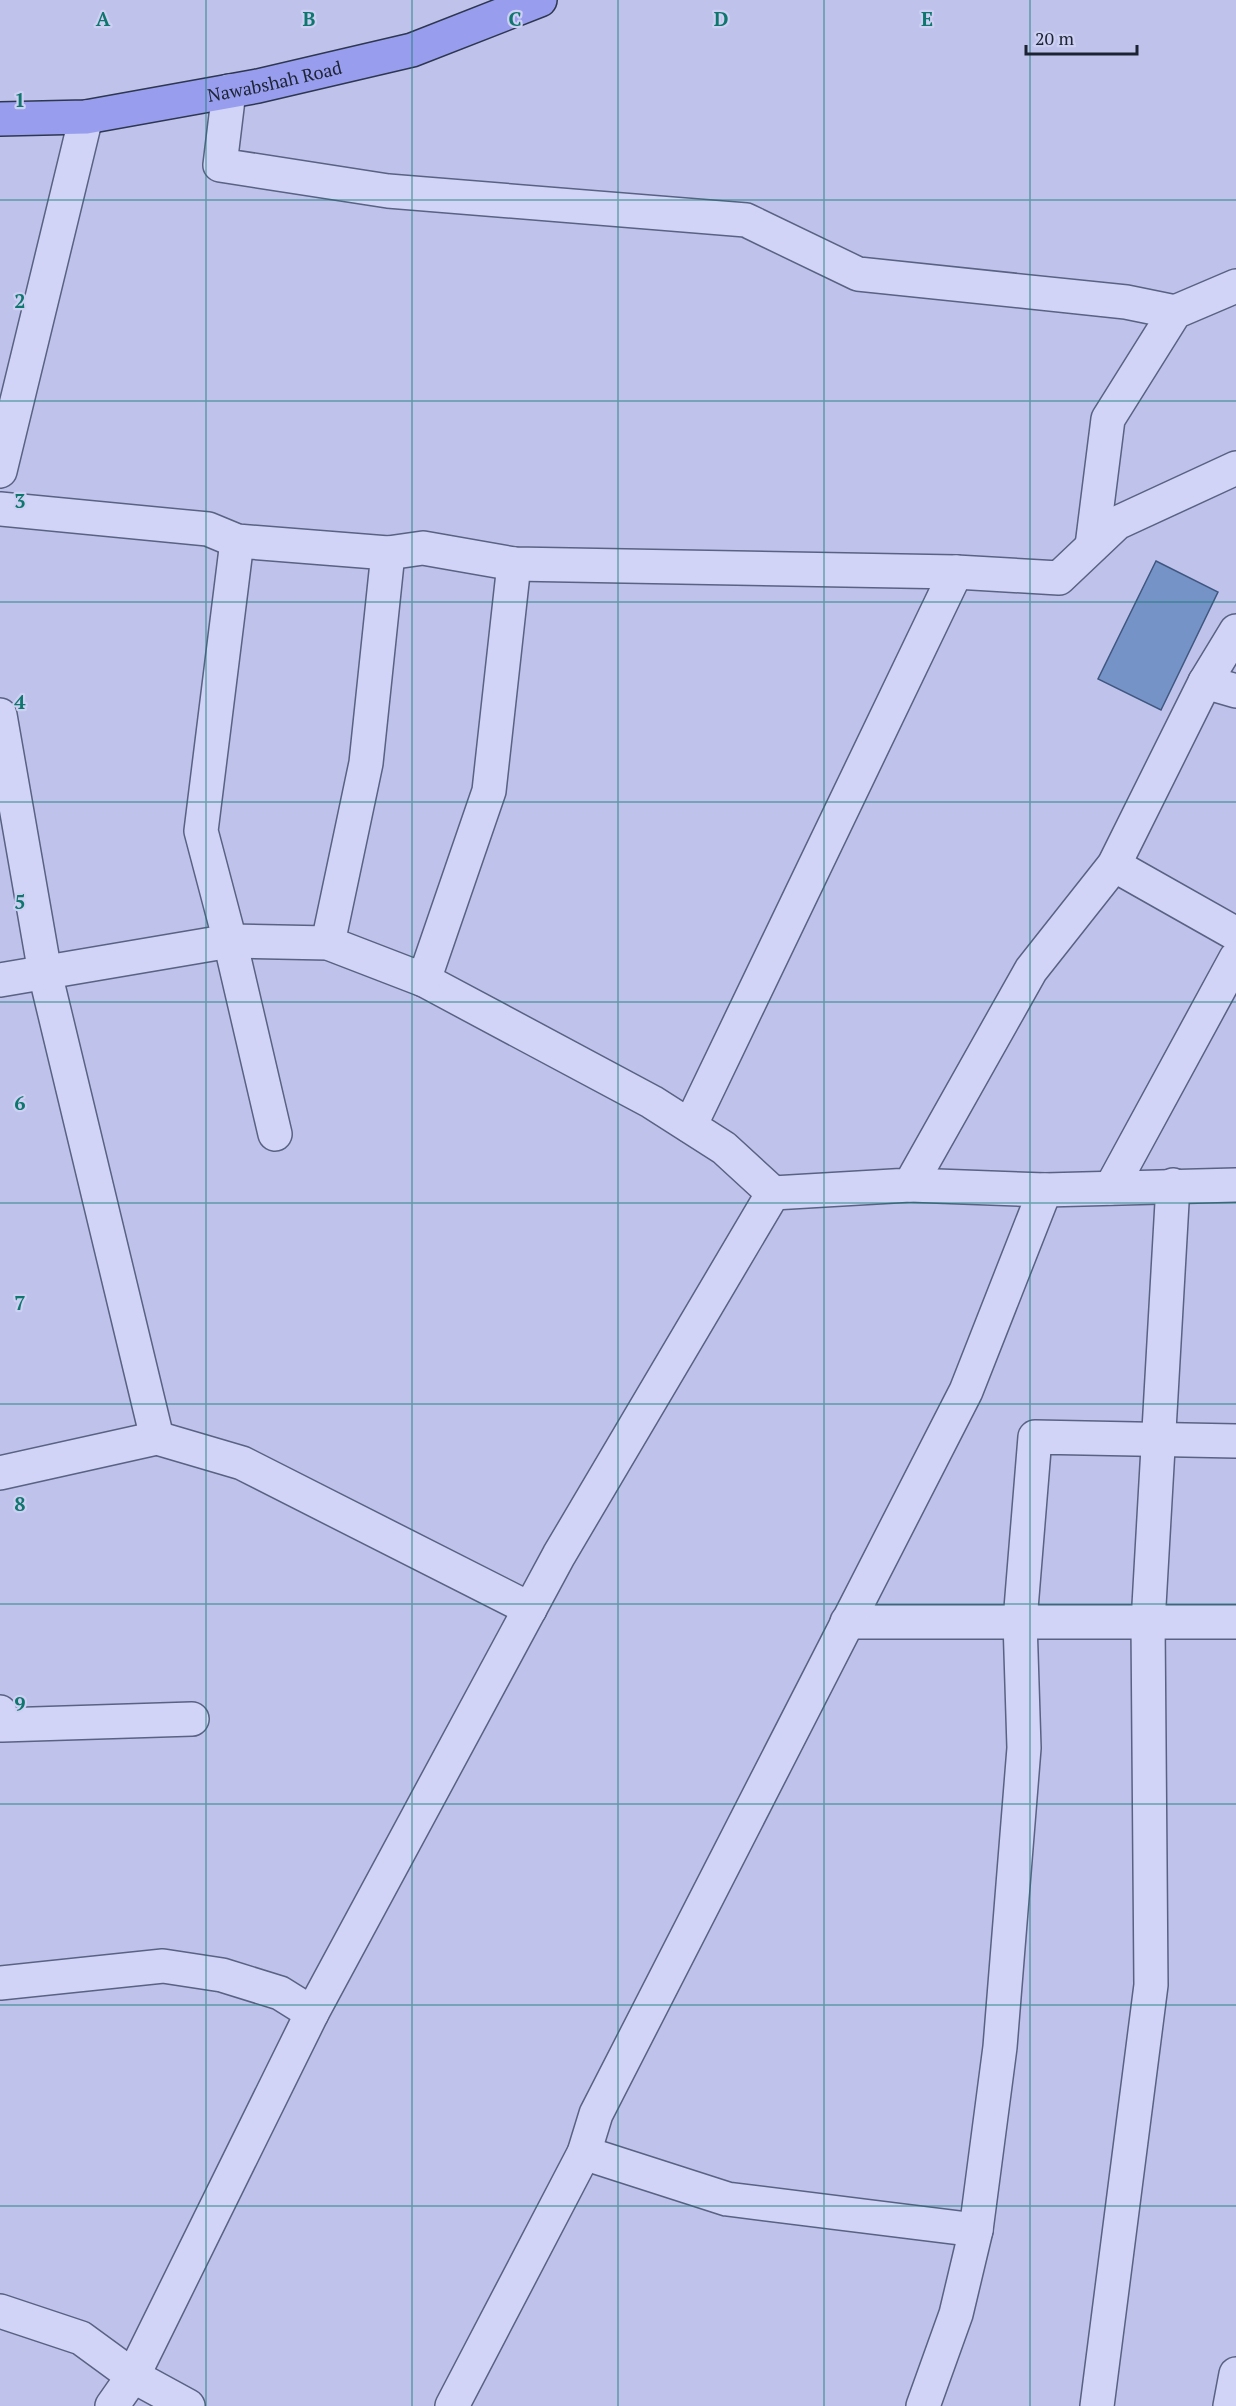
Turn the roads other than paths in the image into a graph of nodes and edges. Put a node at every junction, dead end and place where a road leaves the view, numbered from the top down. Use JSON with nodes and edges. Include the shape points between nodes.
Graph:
{"nodes":[{"id":1,"x":540,"y":0,"type":"edge"},
{"id":2,"x":229,"y":91,"type":"junction"},
{"id":3,"x":86,"y":117,"type":"junction"},
{"id":4,"x":0,"y":119,"type":"edge"},
{"id":5,"x":1236,"y":286,"type":"edge"},
{"id":6,"x":1176,"y":312,"type":"junction"},
{"id":7,"x":1236,"y":468,"type":"edge"},
{"id":8,"x":0,"y":471,"type":"edge"},
{"id":9,"x":0,"y":509,"type":"edge"},
{"id":10,"x":237,"y":541,"type":"junction"},
{"id":11,"x":1092,"y":546,"type":"junction"},
{"id":12,"x":388,"y":553,"type":"junction"},
{"id":13,"x":514,"y":564,"type":"junction"},
{"id":14,"x":956,"y":572,"type":"junction"},
{"id":15,"x":1236,"y":631,"type":"edge"},
{"id":16,"x":1205,"y":682,"type":"junction"},
{"id":17,"x":1236,"y":691,"type":"edge"},
{"id":18,"x":0,"y":715,"type":"edge"},
{"id":19,"x":1114,"y":865,"type":"junction"},
{"id":20,"x":1236,"y":934,"type":"edge"},
{"id":21,"x":230,"y":941,"type":"junction"},
{"id":22,"x":328,"y":943,"type":"junction"},
{"id":23,"x":1233,"y":968,"type":"edge"},
{"id":24,"x":45,"y":974,"type":"junction"},
{"id":25,"x":0,"y":980,"type":"edge"},
{"id":26,"x":424,"y":980,"type":"junction"},
{"id":27,"x":690,"y":1126,"type":"junction"},
{"id":28,"x":275,"y":1134,"type":"dead end"},
{"id":29,"x":910,"y":1185,"type":"junction"},
{"id":30,"x":1173,"y":1185,"type":"junction"},
{"id":31,"x":1236,"y":1185,"type":"edge"},
{"id":32,"x":1111,"y":1188,"type":"junction"},
{"id":33,"x":1045,"y":1190,"type":"junction"},
{"id":34,"x":773,"y":1193,"type":"junction"},
{"id":35,"x":157,"y":1438,"type":"junction"},
{"id":36,"x":1159,"y":1440,"type":"junction"},
{"id":37,"x":1236,"y":1441,"type":"edge"},
{"id":38,"x":0,"y":1473,"type":"edge"},
{"id":39,"x":530,"y":1609,"type":"junction"},
{"id":40,"x":1020,"y":1621,"type":"junction"},
{"id":41,"x":847,"y":1622,"type":"junction"},
{"id":42,"x":1148,"y":1623,"type":"junction"},
{"id":43,"x":1236,"y":1623,"type":"edge"},
{"id":44,"x":0,"y":1712,"type":"edge"},
{"id":45,"x":192,"y":1719,"type":"dead end"},
{"id":46,"x":0,"y":1983,"type":"edge"},
{"id":47,"x":312,"y":2013,"type":"junction"},
{"id":48,"x":584,"y":2153,"type":"junction"},
{"id":49,"x":976,"y":2230,"type":"junction"},
{"id":50,"x":0,"y":2311,"type":"edge"},
{"id":51,"x":1236,"y":2374,"type":"edge"},
{"id":52,"x":133,"y":2376,"type":"junction"},
{"id":53,"x":112,"y":2406,"type":"edge"},
{"id":54,"x":188,"y":2406,"type":"edge"},
{"id":55,"x":452,"y":2406,"type":"edge"},
{"id":56,"x":923,"y":2406,"type":"edge"},
{"id":57,"x":1097,"y":2406,"type":"edge"},
{"id":58,"x":1230,"y":2406,"type":"edge"}],
"edges":[{"from":1,"to":2,"type":"main road","name":"Nawabshah Road","via":[[412,50]]},
{"from":2,"to":3,"type":"main road","name":"Nawabshah Road"},
{"from":2,"to":6,"type":"street","via":[[220,165],[388,190],[746,220],[858,274],[1126,302]]},
{"from":3,"to":4,"type":"main road","name":"Nawabshah Road"},
{"from":3,"to":8,"type":"street"},
{"from":5,"to":6,"type":"street"},
{"from":6,"to":11,"type":"street","via":[[1108,419]]},
{"from":7,"to":11,"type":"street","via":[[1117,523]]},
{"from":9,"to":10,"type":"street","via":[[208,529]]},
{"from":10,"to":12,"type":"street"},
{"from":10,"to":21,"type":"street","via":[[201,831]]},
{"from":11,"to":14,"type":"street","via":[[1059,578]]},
{"from":12,"to":13,"type":"street","via":[[423,548]]},
{"from":12,"to":22,"type":"street","via":[[366,763]]},
{"from":13,"to":14,"type":"street"},
{"from":13,"to":26,"type":"street","via":[[489,791]]},
{"from":14,"to":27,"type":"street"},
{"from":15,"to":16,"type":"street"},
{"from":16,"to":17,"type":"street"},
{"from":16,"to":19,"type":"street"},
{"from":18,"to":24,"type":"street"},
{"from":19,"to":20,"type":"street"},
{"from":19,"to":29,"type":"street","via":[[1031,970]]},
{"from":21,"to":22,"type":"street"},
{"from":21,"to":24,"type":"street"},
{"from":21,"to":28,"type":"street"},
{"from":22,"to":26,"type":"street"},
{"from":23,"to":32,"type":"street"},
{"from":24,"to":25,"type":"street"},
{"from":24,"to":35,"type":"street"},
{"from":26,"to":27,"type":"street"},
{"from":27,"to":34,"type":"street","via":[[724,1148]]},
{"from":29,"to":33,"type":"street"},
{"from":29,"to":34,"type":"street"},
{"from":30,"to":31,"type":"street"},
{"from":30,"to":32,"type":"street"},
{"from":30,"to":36,"type":"street"},
{"from":32,"to":33,"type":"street"},
{"from":33,"to":41,"type":"street","via":[[966,1391]]},
{"from":34,"to":39,"type":"street"},
{"from":35,"to":38,"type":"street"},
{"from":35,"to":39,"type":"street","via":[[242,1463]]},
{"from":36,"to":37,"type":"street"},
{"from":36,"to":40,"type":"street","via":[[1035,1437]]},
{"from":36,"to":42,"type":"street"},
{"from":39,"to":47,"type":"street"},
{"from":40,"to":41,"type":"street"},
{"from":40,"to":42,"type":"street"},
{"from":40,"to":49,"type":"street","via":[[1024,1748],[1000,2047]]},
{"from":41,"to":48,"type":"street","via":[[596,2114]]},
{"from":42,"to":43,"type":"street"},
{"from":42,"to":57,"type":"street","via":[[1151,1985]]},
{"from":44,"to":45,"type":"street","via":[[2,1725]]},
{"from":46,"to":47,"type":"street","via":[[163,1966],[222,1975],[270,1990]]},
{"from":47,"to":52,"type":"street"},
{"from":48,"to":49,"type":"street","via":[[727,2199]]},
{"from":48,"to":55,"type":"street"},
{"from":49,"to":56,"type":"street","via":[[956,2314]]},
{"from":50,"to":52,"type":"street","via":[[81,2338]]},
{"from":51,"to":58,"type":"street"},
{"from":52,"to":53,"type":"street"},
{"from":52,"to":54,"type":"street"}]}
